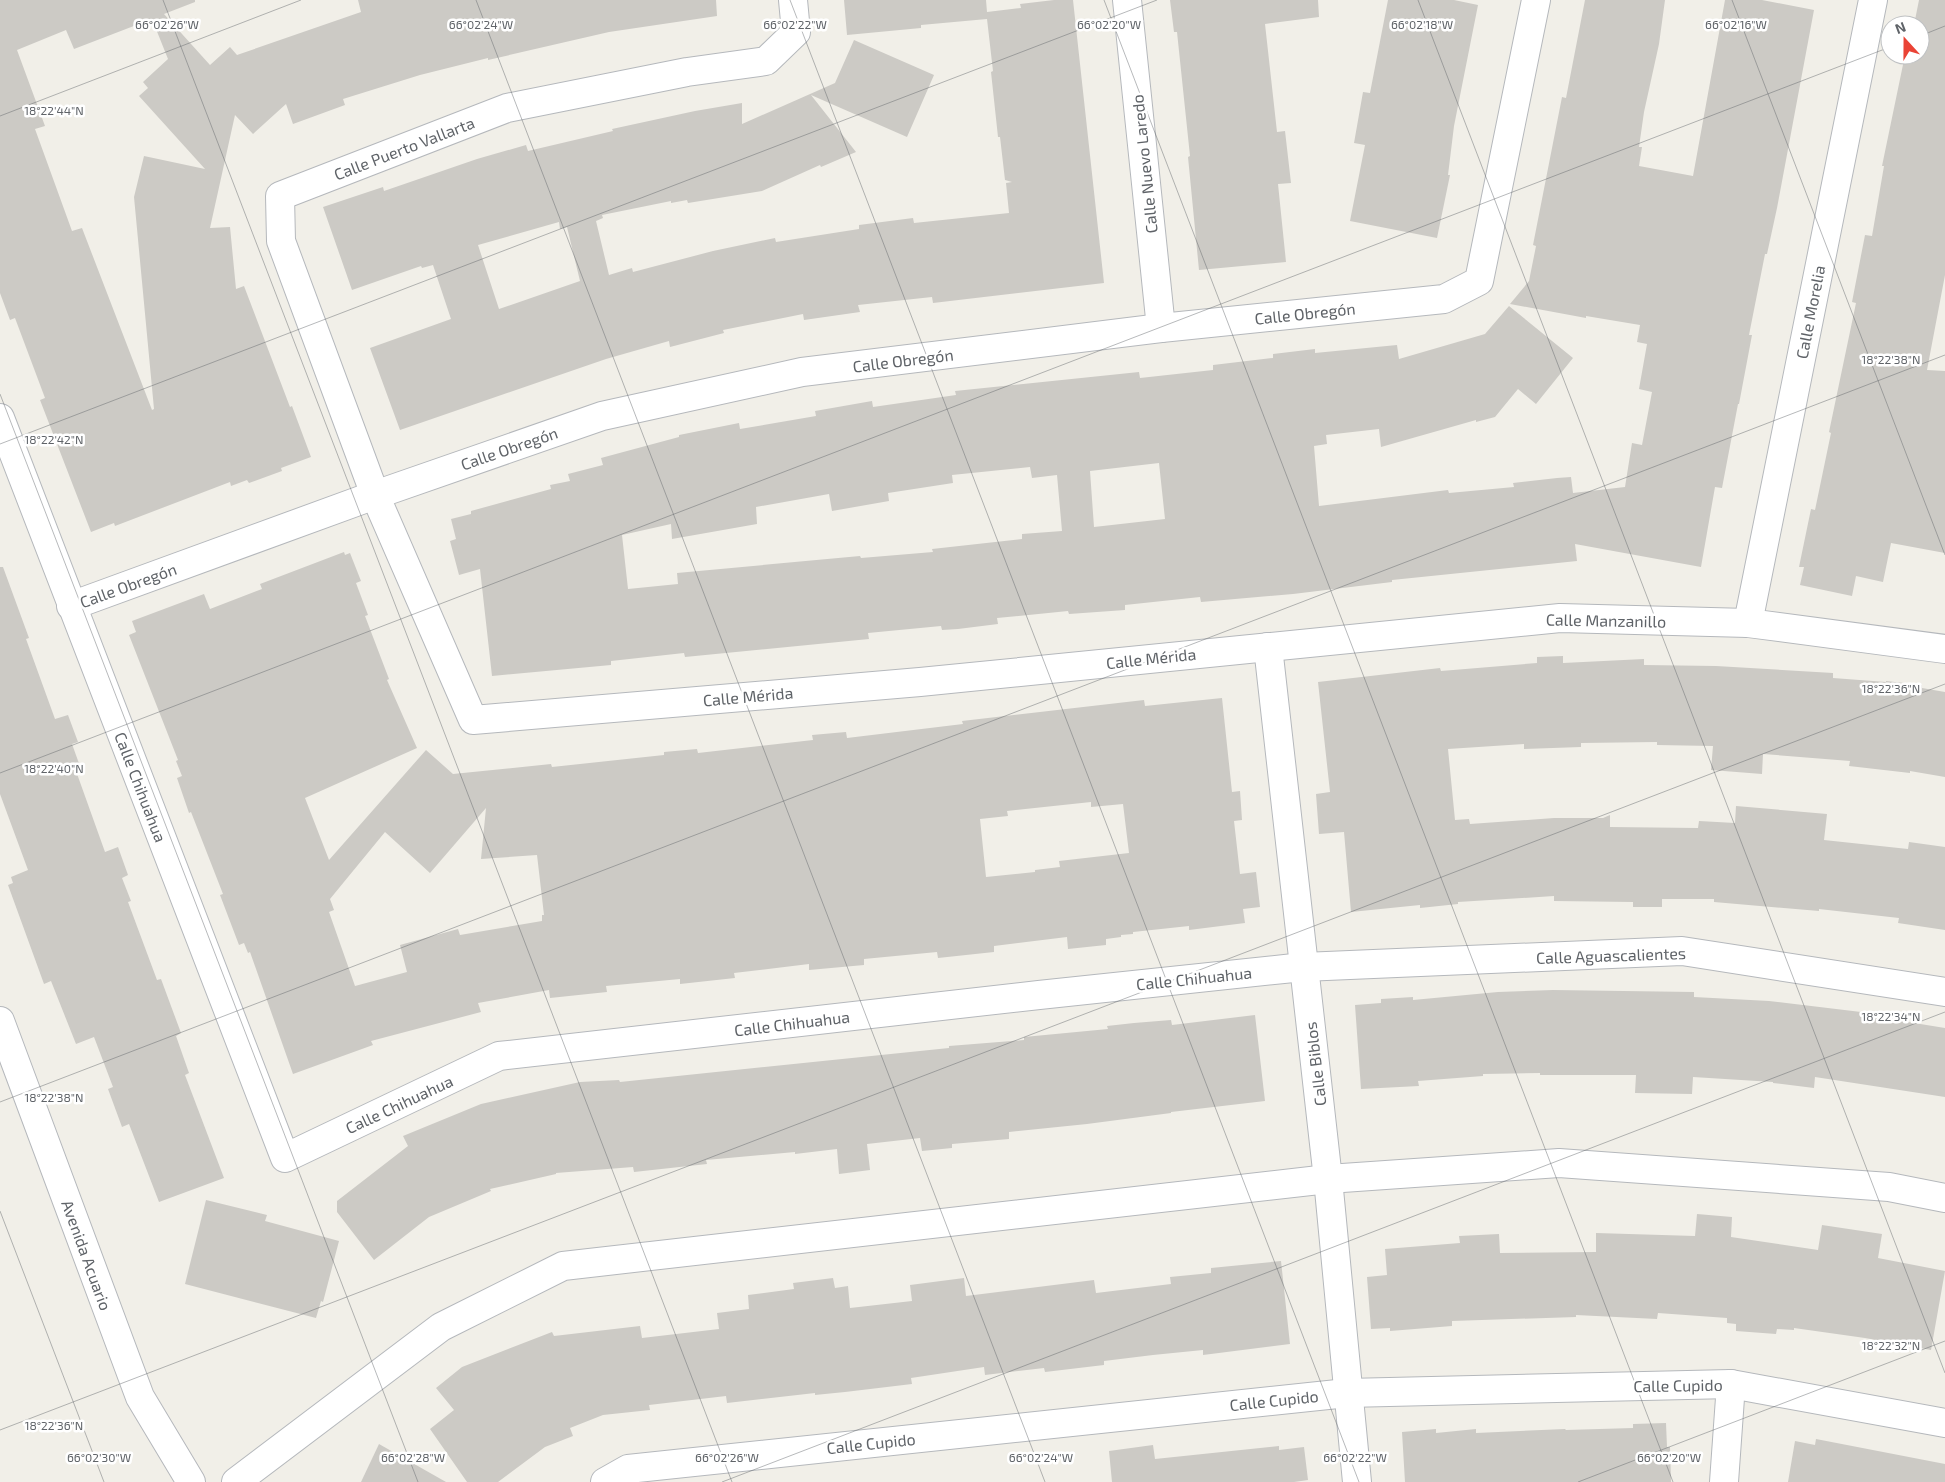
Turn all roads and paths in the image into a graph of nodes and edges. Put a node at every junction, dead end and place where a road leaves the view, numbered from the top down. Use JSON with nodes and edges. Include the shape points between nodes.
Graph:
{"nodes":[{"id":1,"x":793,"y":0,"type":"edge"},
{"id":2,"x":1127,"y":0,"type":"edge"},
{"id":3,"x":1536,"y":0,"type":"edge"},
{"id":4,"x":1873,"y":0,"type":"edge"},
{"id":5,"x":1161,"y":328,"type":"junction"},
{"id":6,"x":0,"y":418,"type":"edge"},
{"id":7,"x":375,"y":495,"type":"junction"},
{"id":8,"x":71,"y":606,"type":"junction"},
{"id":9,"x":1748,"y":623,"type":"junction"},
{"id":10,"x":1268,"y":647,"type":"junction"},
{"id":11,"x":1945,"y":649,"type":"edge"},
{"id":12,"x":1303,"y":966,"type":"junction"},
{"id":13,"x":1945,"y":992,"type":"edge"},
{"id":14,"x":0,"y":1021,"type":"edge"},
{"id":15,"x":1328,"y":1179,"type":"junction"},
{"id":16,"x":1945,"y":1198,"type":"edge"},
{"id":17,"x":1731,"y":1384,"type":"junction"},
{"id":18,"x":1347,"y":1393,"type":"junction"},
{"id":19,"x":1945,"y":1423,"type":"edge"},
{"id":20,"x":191,"y":1482,"type":"edge"},
{"id":21,"x":236,"y":1482,"type":"edge"},
{"id":22,"x":605,"y":1482,"type":"edge"},
{"id":23,"x":1357,"y":1482,"type":"edge"},
{"id":24,"x":1724,"y":1482,"type":"edge"}],
"edges":[{"from":1,"to":7,"type":"street","name":"Calle Puerto Vallarta","via":[[796,32],[766,61],[687,72],[507,108],[280,196],[281,241]]},
{"from":2,"to":5,"type":"street","name":"Calle Nuevo Laredo"},
{"from":3,"to":5,"type":"street","name":"Calle Obregón","via":[[1479,281],[1444,299]]},
{"from":4,"to":9,"type":"street","name":"Calle Morelia"},
{"from":5,"to":7,"type":"street","name":"Calle Obregón","via":[[802,372],[602,416]]},
{"from":6,"to":8,"type":"street","name":"Calle Chihuahua"},
{"from":7,"to":8,"type":"street","name":"Calle Obregón"},
{"from":7,"to":10,"type":"street","name":"Calle Mérida","via":[[473,720],[920,682]]},
{"from":8,"to":12,"type":"street","name":"Calle Chihuahua","via":[[285,1158],[500,1056]]},
{"from":9,"to":10,"type":"street","name":"Calle Manzanillo","via":[[1560,618]]},
{"from":9,"to":11,"type":"street","name":"Calle Manzanillo"},
{"from":10,"to":12,"type":"street","name":"Calle Biblos"},
{"from":12,"to":13,"type":"street","name":"Calle Aguascalientes","via":[[1682,951]]},
{"from":12,"to":15,"type":"street","name":"Calle Biblos"},
{"from":14,"to":20,"type":"street","name":"Avenida Acuario","via":[[140,1397]]},
{"from":15,"to":16,"type":"street","via":[[1558,1163],[1889,1187]]},
{"from":15,"to":18,"type":"street","name":"Calle Biblos"},
{"from":15,"to":21,"type":"street","via":[[563,1266],[441,1327]]},
{"from":17,"to":18,"type":"street","name":"Calle Cupido"},
{"from":17,"to":19,"type":"street","name":"Calle Cupido"},
{"from":17,"to":24,"type":"street"},
{"from":18,"to":22,"type":"street","name":"Calle Cupido","via":[[628,1470]]},
{"from":18,"to":23,"type":"street","name":"Calle Biblos"}]}
